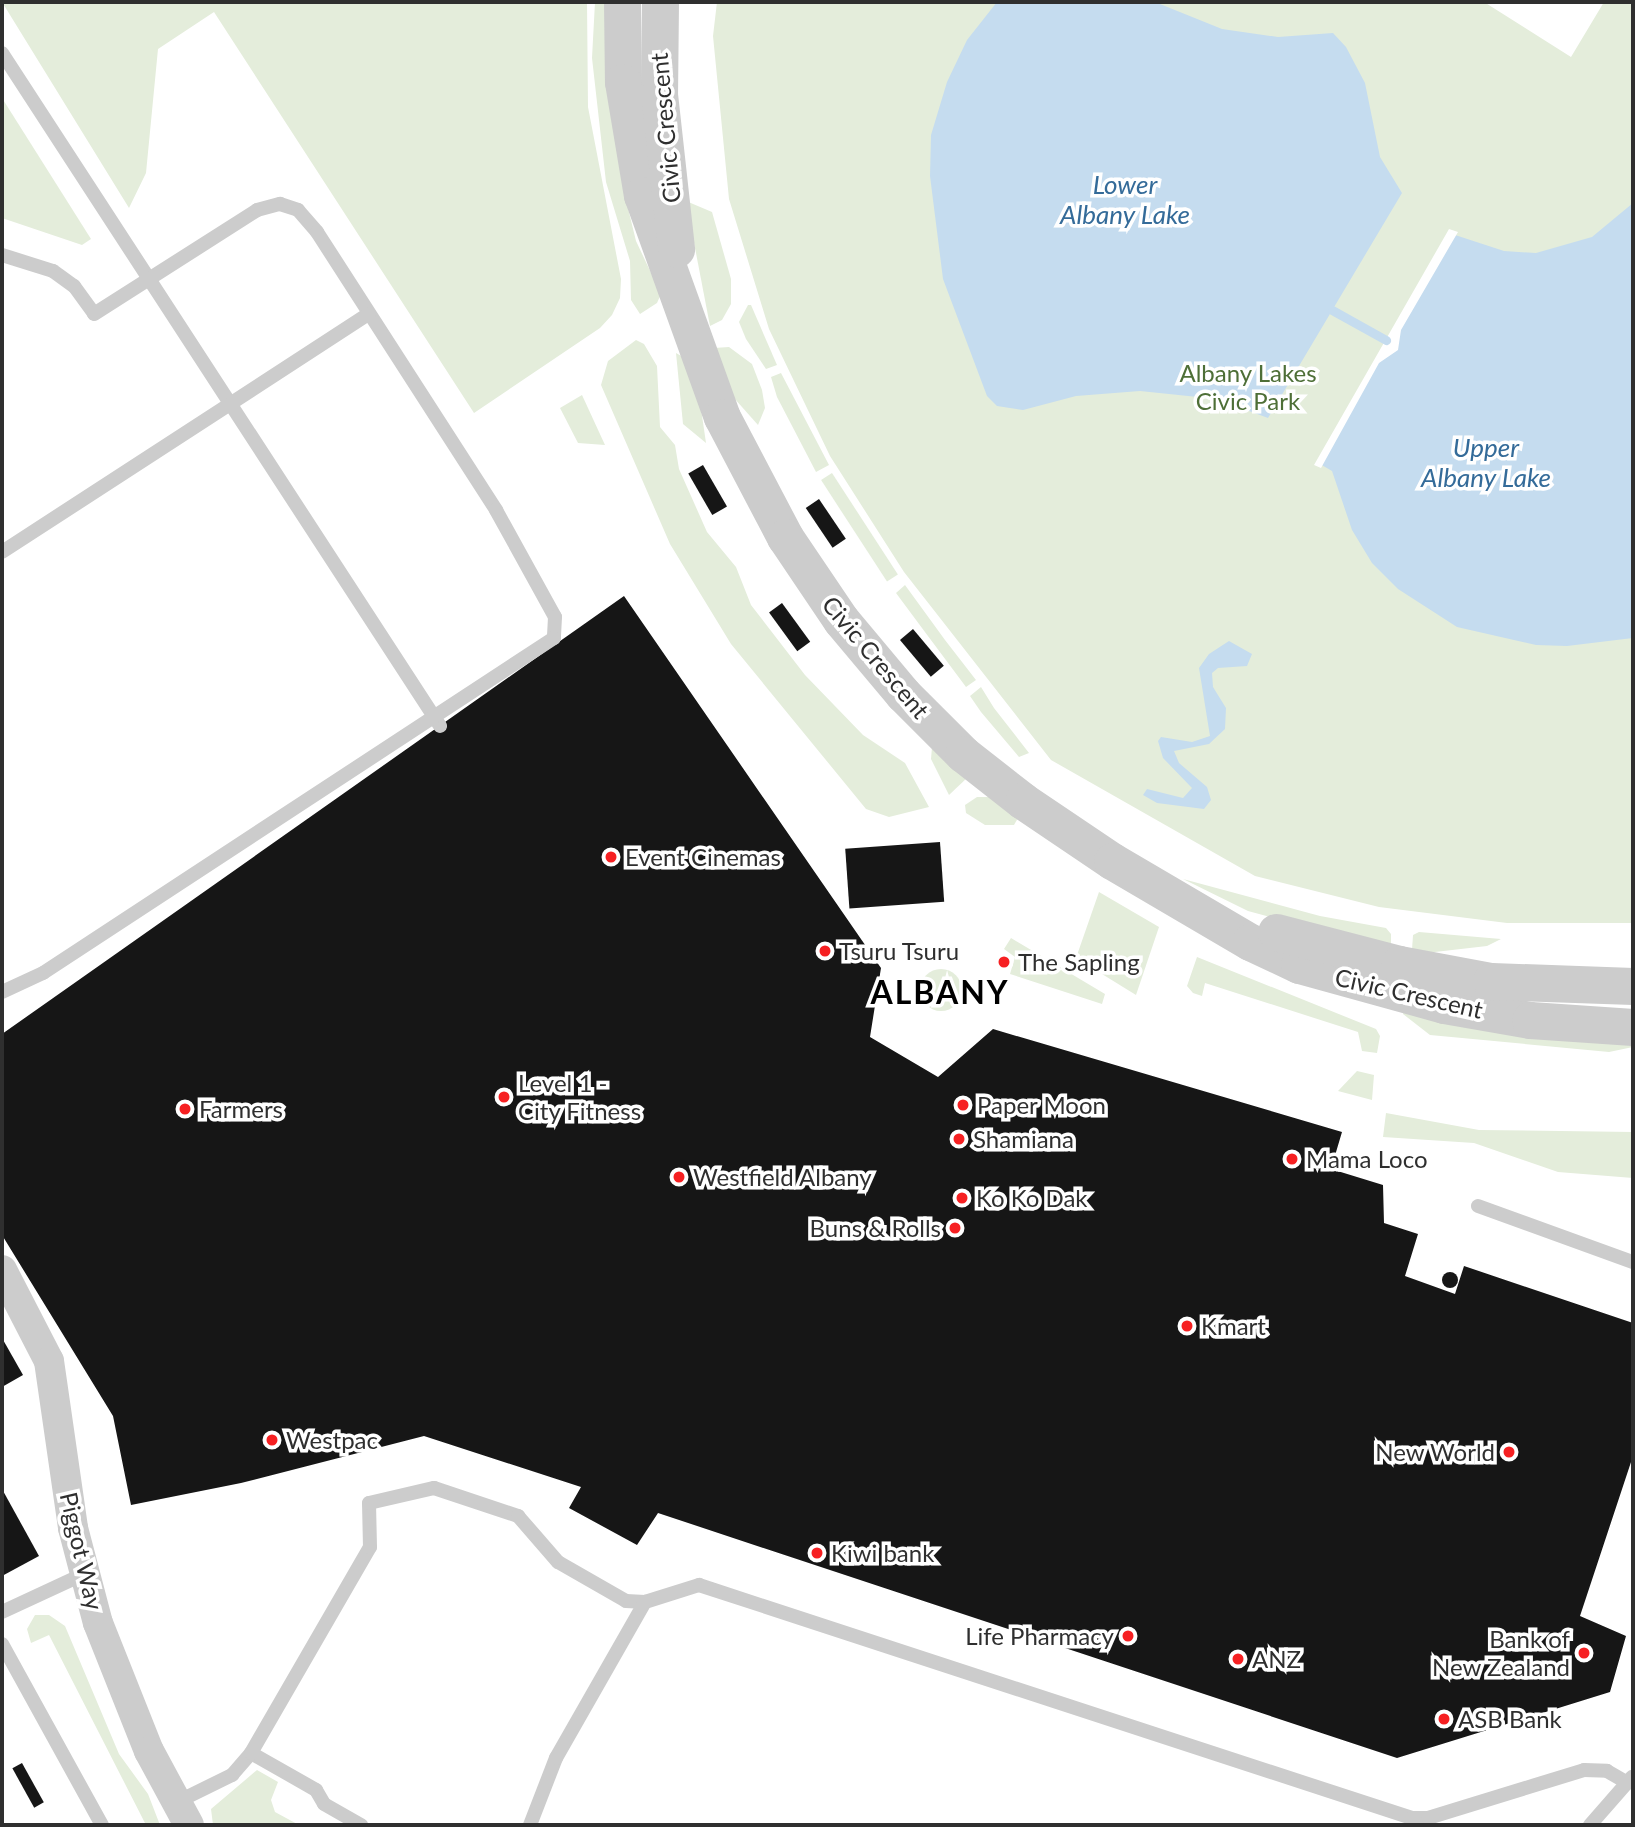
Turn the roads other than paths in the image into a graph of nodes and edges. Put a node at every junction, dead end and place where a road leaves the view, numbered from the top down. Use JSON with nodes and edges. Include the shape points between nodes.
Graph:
{"nodes":[{"id":1,"x":622,"y":2,"type":"edge"},
{"id":2,"x":660,"y":2,"type":"edge"},
{"id":3,"x":2,"y":53,"type":"edge"},
{"id":4,"x":2,"y":255,"type":"edge"},
{"id":5,"x":148,"y":281,"type":"junction"},
{"id":6,"x":682,"y":296,"type":"junction"},
{"id":7,"x":369,"y":314,"type":"junction"},
{"id":8,"x":230,"y":405,"type":"junction"},
{"id":9,"x":2,"y":552,"type":"edge"},
{"id":10,"x":436,"y":720,"type":"junction"},
{"id":11,"x":1200,"y":910,"type":"junction"},
{"id":12,"x":1633,"y":986,"type":"edge"},
{"id":13,"x":2,"y":992,"type":"edge"},
{"id":14,"x":1633,"y":1027,"type":"edge"},
{"id":15,"x":1478,"y":1206,"type":"dead end"},
{"id":16,"x":1633,"y":1262,"type":"edge"},
{"id":17,"x":2,"y":1270,"type":"edge"},
{"id":18,"x":84,"y":1574,"type":"junction"},
{"id":19,"x":645,"y":1602,"type":"junction"},
{"id":20,"x":2,"y":1612,"type":"edge"},
{"id":21,"x":2,"y":1644,"type":"edge"},
{"id":22,"x":251,"y":1753,"type":"junction"},
{"id":23,"x":1631,"y":1780,"type":"edge"},
{"id":24,"x":182,"y":1814,"type":"edge"},
{"id":25,"x":102,"y":1825,"type":"edge"},
{"id":26,"x":361,"y":1825,"type":"edge"},
{"id":27,"x":530,"y":1825,"type":"edge"},
{"id":28,"x":1590,"y":1825,"type":"edge"}],
"edges":[{"from":1,"to":6,"type":"street","name":"Civic Crescent","via":[[623,82],[633,161]]},
{"from":2,"to":6,"type":"street","name":"Civic Crescent","via":[[662,139]]},
{"from":3,"to":5,"type":"lane"},
{"from":4,"to":5,"type":"lane","via":[[53,271],[74,286],[94,314]]},
{"from":5,"to":7,"type":"lane","via":[[257,211],[280,204],[304,215]]},
{"from":5,"to":8,"type":"lane"},
{"from":6,"to":11,"type":"street","name":"Civic Crescent","via":[[722,418],[758,488],[814,581],[872,658],[987,774],[1112,861]]},
{"from":7,"to":8,"type":"lane"},
{"from":7,"to":10,"type":"lane","via":[[496,510],[555,617],[554,638]]},
{"from":8,"to":9,"type":"lane"},
{"from":8,"to":10,"type":"lane"},
{"from":10,"to":13,"type":"lane","via":[[43,973]]},
{"from":11,"to":12,"type":"street","name":"Civic Crescent","via":[[1305,941],[1441,972],[1533,984]]},
{"from":11,"to":14,"type":"street","name":"Civic Crescent","via":[[1250,942],[1299,965],[1394,993],[1530,1020]]},
{"from":15,"to":16,"type":"lane"},
{"from":17,"to":18,"type":"street","name":"Piggot Way","via":[[49,1361]]},
{"from":18,"to":20,"type":"lane"},
{"from":18,"to":24,"type":"street","name":"Piggot Way","via":[[149,1751]]},
{"from":19,"to":22,"type":"lane","via":[[626,1601],[586,1582],[558,1562],[518,1516],[507,1512],[434,1488],[369,1503],[370,1547]]},
{"from":19,"to":23,"type":"lane","via":[[699,1585],[1412,1818],[1428,1818],[1584,1770],[1607,1771]]},
{"from":19,"to":27,"type":"lane","via":[[556,1758]]},
{"from":21,"to":25,"type":"lane"},
{"from":22,"to":24,"type":"lane","via":[[232,1775]]},
{"from":22,"to":26,"type":"lane","via":[[316,1790],[324,1804]]},
{"from":23,"to":28,"type":"lane"}]}
